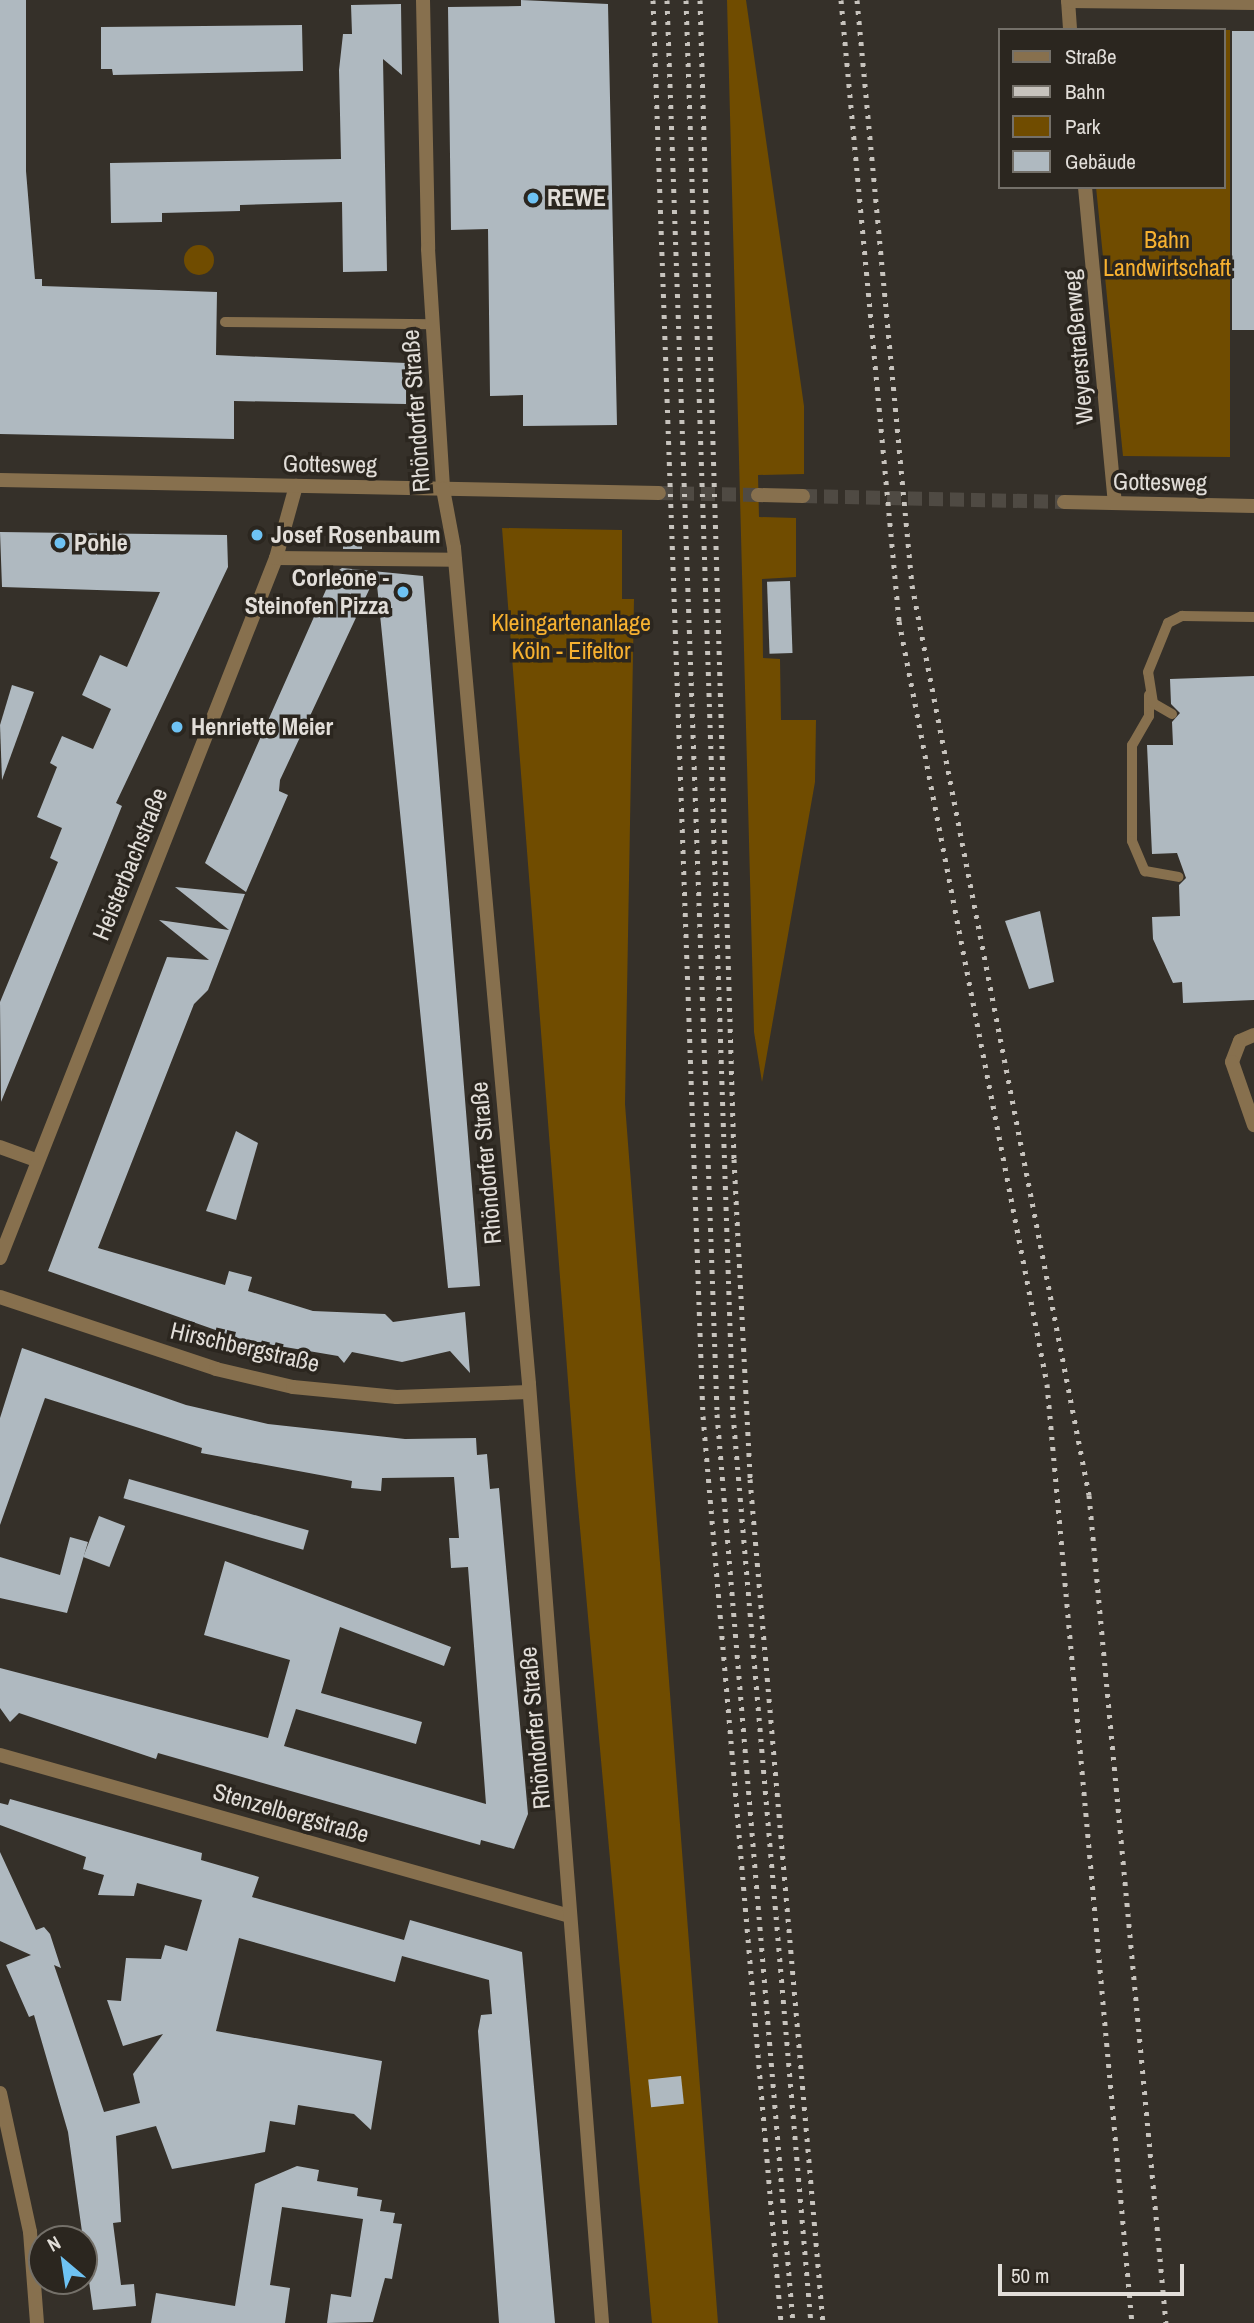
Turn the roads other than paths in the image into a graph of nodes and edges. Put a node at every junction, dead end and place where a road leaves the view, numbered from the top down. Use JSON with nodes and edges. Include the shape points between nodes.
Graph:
{"nodes":[{"id":1,"x":423,"y":0,"type":"edge"},
{"id":2,"x":1068,"y":1,"type":"edge"},
{"id":3,"x":1254,"y":3,"type":"edge"},
{"id":4,"x":1070,"y":28,"type":"edge"},
{"id":5,"x":1085,"y":189,"type":"edge"},
{"id":6,"x":225,"y":322,"type":"dead end"},
{"id":7,"x":432,"y":324,"type":"junction"},
{"id":8,"x":0,"y":480,"type":"edge"},
{"id":9,"x":296,"y":486,"type":"junction"},
{"id":10,"x":443,"y":489,"type":"junction"},
{"id":11,"x":659,"y":493,"type":"tunnel mouth"},
{"id":12,"x":758,"y":495,"type":"tunnel mouth"},
{"id":13,"x":803,"y":496,"type":"tunnel mouth"},
{"id":14,"x":1064,"y":502,"type":"tunnel mouth"},
{"id":15,"x":1115,"y":503,"type":"junction"},
{"id":16,"x":1254,"y":506,"type":"edge"},
{"id":17,"x":276,"y":558,"type":"junction"},
{"id":18,"x":455,"y":560,"type":"junction"},
{"id":19,"x":1254,"y":617,"type":"edge"},
{"id":20,"x":1149,"y":695,"type":"junction"},
{"id":21,"x":1172,"y":715,"type":"dead end"},
{"id":22,"x":1178,"y":877,"type":"dead end"},
{"id":23,"x":1254,"y":1035,"type":"edge"},
{"id":24,"x":1254,"y":1125,"type":"edge"},
{"id":25,"x":0,"y":1147,"type":"edge"},
{"id":26,"x":36,"y":1160,"type":"junction"},
{"id":27,"x":0,"y":1258,"type":"edge"},
{"id":28,"x":0,"y":1297,"type":"edge"},
{"id":29,"x":529,"y":1392,"type":"junction"},
{"id":30,"x":0,"y":1755,"type":"edge"},
{"id":31,"x":570,"y":1916,"type":"junction"},
{"id":32,"x":0,"y":2093,"type":"edge"},
{"id":33,"x":37,"y":2323,"type":"edge"},
{"id":34,"x":602,"y":2323,"type":"edge"}],
"edges":[{"from":1,"to":7,"type":"street","name":"Rhöndorfer Straße"},
{"from":2,"to":3,"type":"street"},
{"from":2,"to":4,"type":"street"},
{"from":5,"to":15,"type":"street","name":"Weyerstraßerweg"},
{"from":6,"to":7,"type":"lane"},
{"from":7,"to":10,"type":"street","name":"Rhöndorfer Straße"},
{"from":8,"to":9,"type":"street","name":"Gottesweg"},
{"from":9,"to":10,"type":"street","name":"Gottesweg"},
{"from":9,"to":17,"type":"street","name":"Heisterbachstraße"},
{"from":10,"to":11,"type":"street","name":"Gottesweg"},
{"from":10,"to":18,"type":"street","name":"Rhöndorfer Straße"},
{"from":12,"to":13,"type":"street"},
{"from":14,"to":15,"type":"street","name":"Gottesweg"},
{"from":15,"to":16,"type":"street","name":"Gottesweg"},
{"from":17,"to":18,"type":"street"},
{"from":17,"to":26,"type":"street","name":"Heisterbachstraße"},
{"from":18,"to":29,"type":"street","name":"Rhöndorfer Straße"},
{"from":19,"to":20,"type":"lane","via":[[1182,617],[1168,623],[1150,657]]},
{"from":20,"to":21,"type":"lane"},
{"from":20,"to":22,"type":"lane","via":[[1149,716],[1132,745],[1132,841],[1145,871]]},
{"from":23,"to":24,"type":"street","via":[[1240,1041],[1232,1062]]},
{"from":25,"to":26,"type":"street"},
{"from":26,"to":27,"type":"street","name":"Heisterbachstraße"},
{"from":28,"to":29,"type":"street","name":"Hirschbergstraße","via":[[216,1369],[293,1387],[397,1397]]},
{"from":29,"to":31,"type":"street","name":"Rhöndorfer Straße"},
{"from":30,"to":31,"type":"street","name":"Stenzelbergstraße"},
{"from":31,"to":34,"type":"street","name":"Rhöndorfer Straße"},
{"from":32,"to":33,"type":"street","via":[[30,2232]]}]}
